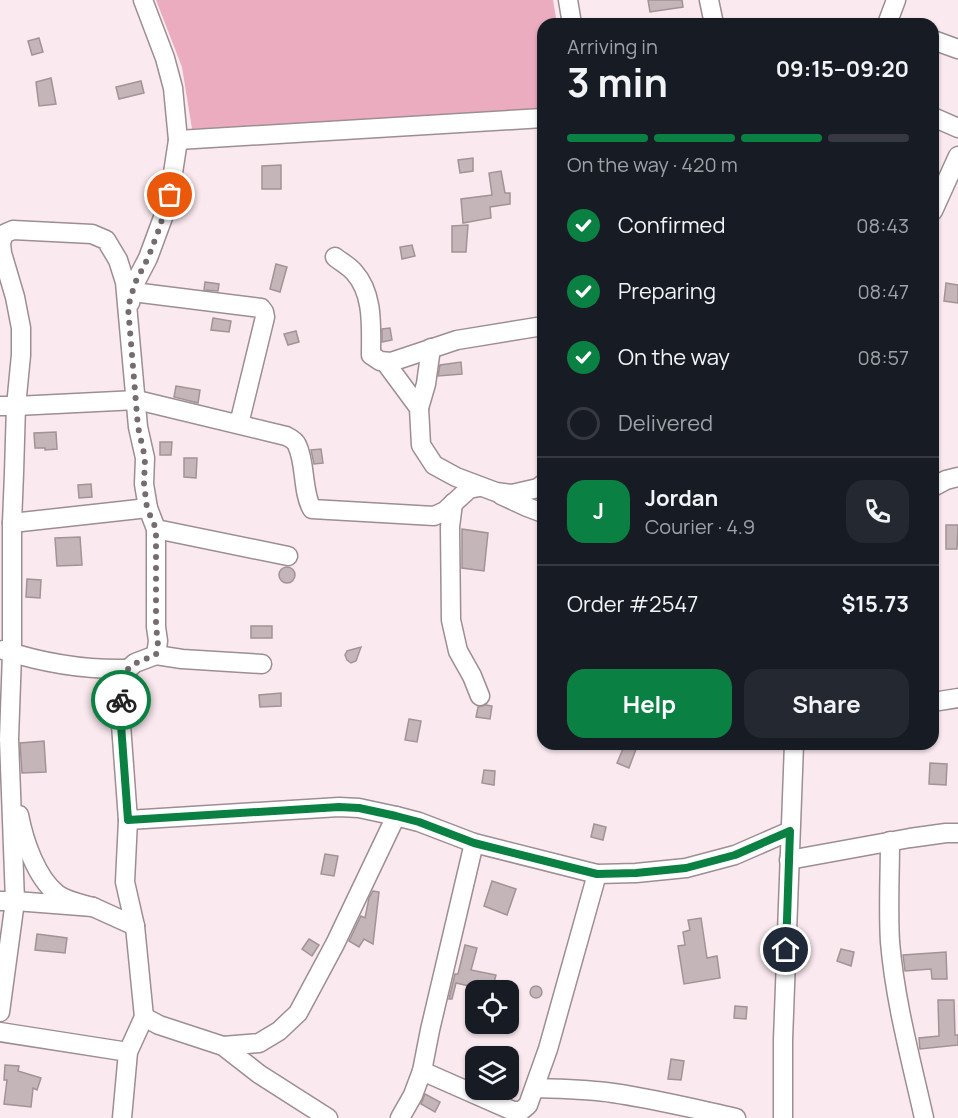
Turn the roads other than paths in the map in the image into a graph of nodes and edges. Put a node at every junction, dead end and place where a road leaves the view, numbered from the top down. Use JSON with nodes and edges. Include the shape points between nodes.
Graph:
{"nodes":[{"id":1,"x":143,"y":0,"type":"edge"},
{"id":2,"x":568,"y":0,"type":"edge"},
{"id":3,"x":709,"y":0,"type":"edge"},
{"id":4,"x":896,"y":0,"type":"edge"},
{"id":5,"x":571,"y":18,"type":"edge"},
{"id":6,"x":713,"y":18,"type":"edge"},
{"id":7,"x":891,"y":18,"type":"edge"},
{"id":8,"x":939,"y":42,"type":"edge"},
{"id":9,"x":958,"y":49,"type":"edge"},
{"id":10,"x":537,"y":118,"type":"edge"},
{"id":11,"x":939,"y":120,"type":"edge"},
{"id":12,"x":958,"y":128,"type":"edge"},
{"id":13,"x":178,"y":140,"type":"junction"},
{"id":14,"x":958,"y":156,"type":"edge"},
{"id":15,"x":939,"y":198,"type":"edge"},
{"id":16,"x":335,"y":257,"type":"dead end"},
{"id":17,"x":130,"y":300,"type":"junction"},
{"id":18,"x":537,"y":327,"type":"edge"},
{"id":19,"x":431,"y":348,"type":"junction"},
{"id":20,"x":385,"y":362,"type":"junction"},
{"id":21,"x":137,"y":400,"type":"junction"},
{"id":22,"x":8,"y":406,"type":"edge"},
{"id":23,"x":419,"y":408,"type":"junction"},
{"id":24,"x":239,"y":424,"type":"junction"},
{"id":25,"x":958,"y":477,"type":"edge"},
{"id":26,"x":939,"y":484,"type":"edge"},
{"id":27,"x":537,"y":488,"type":"edge"},
{"id":28,"x":488,"y":489,"type":"junction"},
{"id":29,"x":453,"y":503,"type":"junction"},
{"id":30,"x":147,"y":508,"type":"junction"},
{"id":31,"x":537,"y":511,"type":"edge"},
{"id":32,"x":156,"y":529,"type":"junction"},
{"id":33,"x":8,"y":533,"type":"edge"},
{"id":34,"x":288,"y":556,"type":"dead end"},
{"id":35,"x":6,"y":652,"type":"edge"},
{"id":36,"x":156,"y":655,"type":"junction"},
{"id":37,"x":262,"y":664,"type":"dead end"},
{"id":38,"x":128,"y":669,"type":"junction"},
{"id":39,"x":480,"y":696,"type":"dead end"},
{"id":40,"x":958,"y":699,"type":"edge"},
{"id":41,"x":939,"y":701,"type":"edge"},
{"id":42,"x":9,"y":739,"type":"junction"},
{"id":43,"x":794,"y":750,"type":"edge"},
{"id":44,"x":396,"y":816,"type":"junction"},
{"id":45,"x":128,"y":820,"type":"junction"},
{"id":46,"x":790,"y":831,"type":"junction"},
{"id":47,"x":958,"y":833,"type":"edge"},
{"id":48,"x":890,"y":841,"type":"junction"},
{"id":49,"x":474,"y":843,"type":"junction"},
{"id":50,"x":789,"y":860,"type":"junction"},
{"id":51,"x":597,"y":874,"type":"junction"},
{"id":52,"x":8,"y":901,"type":"edge"},
{"id":53,"x":93,"y":907,"type":"junction"},
{"id":54,"x":135,"y":926,"type":"junction"},
{"id":55,"x":0,"y":1012,"type":"edge"},
{"id":56,"x":144,"y":1017,"type":"junction"},
{"id":57,"x":0,"y":1032,"type":"edge"},
{"id":58,"x":223,"y":1046,"type":"junction"},
{"id":59,"x":128,"y":1052,"type":"junction"},
{"id":60,"x":422,"y":1071,"type":"junction"},
{"id":61,"x":535,"y":1088,"type":"junction"},
{"id":62,"x":122,"y":1118,"type":"edge"},
{"id":63,"x":328,"y":1118,"type":"edge"},
{"id":64,"x":400,"y":1118,"type":"edge"},
{"id":65,"x":736,"y":1118,"type":"edge"},
{"id":66,"x":783,"y":1118,"type":"edge"},
{"id":67,"x":924,"y":1118,"type":"edge"}],
"edges":[{"from":1,"to":13,"type":"street","via":[[173,88]]},
{"from":2,"to":5,"type":"street"},
{"from":3,"to":6,"type":"street"},
{"from":4,"to":7,"type":"street"},
{"from":8,"to":9,"type":"street"},
{"from":10,"to":13,"type":"street"},
{"from":11,"to":12,"type":"street"},
{"from":13,"to":17,"type":"street","via":[[165,212]]},
{"from":14,"to":15,"type":"street"},
{"from":16,"to":20,"type":"street","via":[[354,271],[364,288],[370,314],[371,355]]},
{"from":17,"to":21,"type":"street"},
{"from":17,"to":22,"type":"street","via":[[118,260],[106,240],[92,234],[13,230],[4,234],[2,253],[21,328],[21,355]]},
{"from":17,"to":24,"type":"street","via":[[261,308],[265,317]]},
{"from":18,"to":19,"type":"street"},
{"from":19,"to":20,"type":"street"},
{"from":19,"to":23,"type":"street"},
{"from":20,"to":23,"type":"street"},
{"from":21,"to":22,"type":"street"},
{"from":21,"to":24,"type":"street"},
{"from":21,"to":30,"type":"street"},
{"from":22,"to":33,"type":"street"},
{"from":23,"to":28,"type":"street","via":[[421,446],[434,465]]},
{"from":24,"to":29,"type":"street","via":[[293,439],[312,509],[434,516]]},
{"from":25,"to":26,"type":"street"},
{"from":27,"to":28,"type":"street","via":[[512,494]]},
{"from":28,"to":29,"type":"street","via":[[470,489]]},
{"from":28,"to":31,"type":"street"},
{"from":29,"to":39,"type":"street","via":[[451,620],[458,651]]},
{"from":30,"to":32,"type":"street"},
{"from":30,"to":33,"type":"street"},
{"from":32,"to":34,"type":"street"},
{"from":32,"to":36,"type":"street"},
{"from":33,"to":35,"type":"street"},
{"from":35,"to":38,"type":"street","via":[[45,662]]},
{"from":35,"to":42,"type":"street"},
{"from":36,"to":37,"type":"street"},
{"from":36,"to":38,"type":"street"},
{"from":38,"to":45,"type":"street","via":[[122,680],[120,711]]},
{"from":40,"to":41,"type":"street"},
{"from":42,"to":52,"type":"street"},
{"from":42,"to":53,"type":"street","via":[[21,824],[39,874],[58,895]]},
{"from":43,"to":46,"type":"street"},
{"from":44,"to":45,"type":"street","via":[[339,807]]},
{"from":44,"to":49,"type":"street"},
{"from":44,"to":58,"type":"street","via":[[298,1013],[259,1043]]},
{"from":45,"to":54,"type":"street","via":[[125,882]]},
{"from":46,"to":50,"type":"street"},
{"from":46,"to":51,"type":"street","via":[[735,855],[686,868]]},
{"from":47,"to":48,"type":"street"},
{"from":48,"to":50,"type":"street"},
{"from":48,"to":67,"type":"street","via":[[892,959]]},
{"from":49,"to":51,"type":"street"},
{"from":49,"to":60,"type":"street"},
{"from":50,"to":66,"type":"street"},
{"from":51,"to":61,"type":"street"},
{"from":52,"to":53,"type":"street"},
{"from":52,"to":55,"type":"street"},
{"from":53,"to":54,"type":"street"},
{"from":54,"to":56,"type":"street"},
{"from":56,"to":58,"type":"street"},
{"from":56,"to":59,"type":"street"},
{"from":57,"to":59,"type":"street"},
{"from":58,"to":63,"type":"street"},
{"from":59,"to":62,"type":"street"},
{"from":60,"to":61,"type":"street","via":[[513,1111],[528,1105]]},
{"from":60,"to":64,"type":"street"},
{"from":61,"to":65,"type":"street","via":[[613,1093]]}]}
